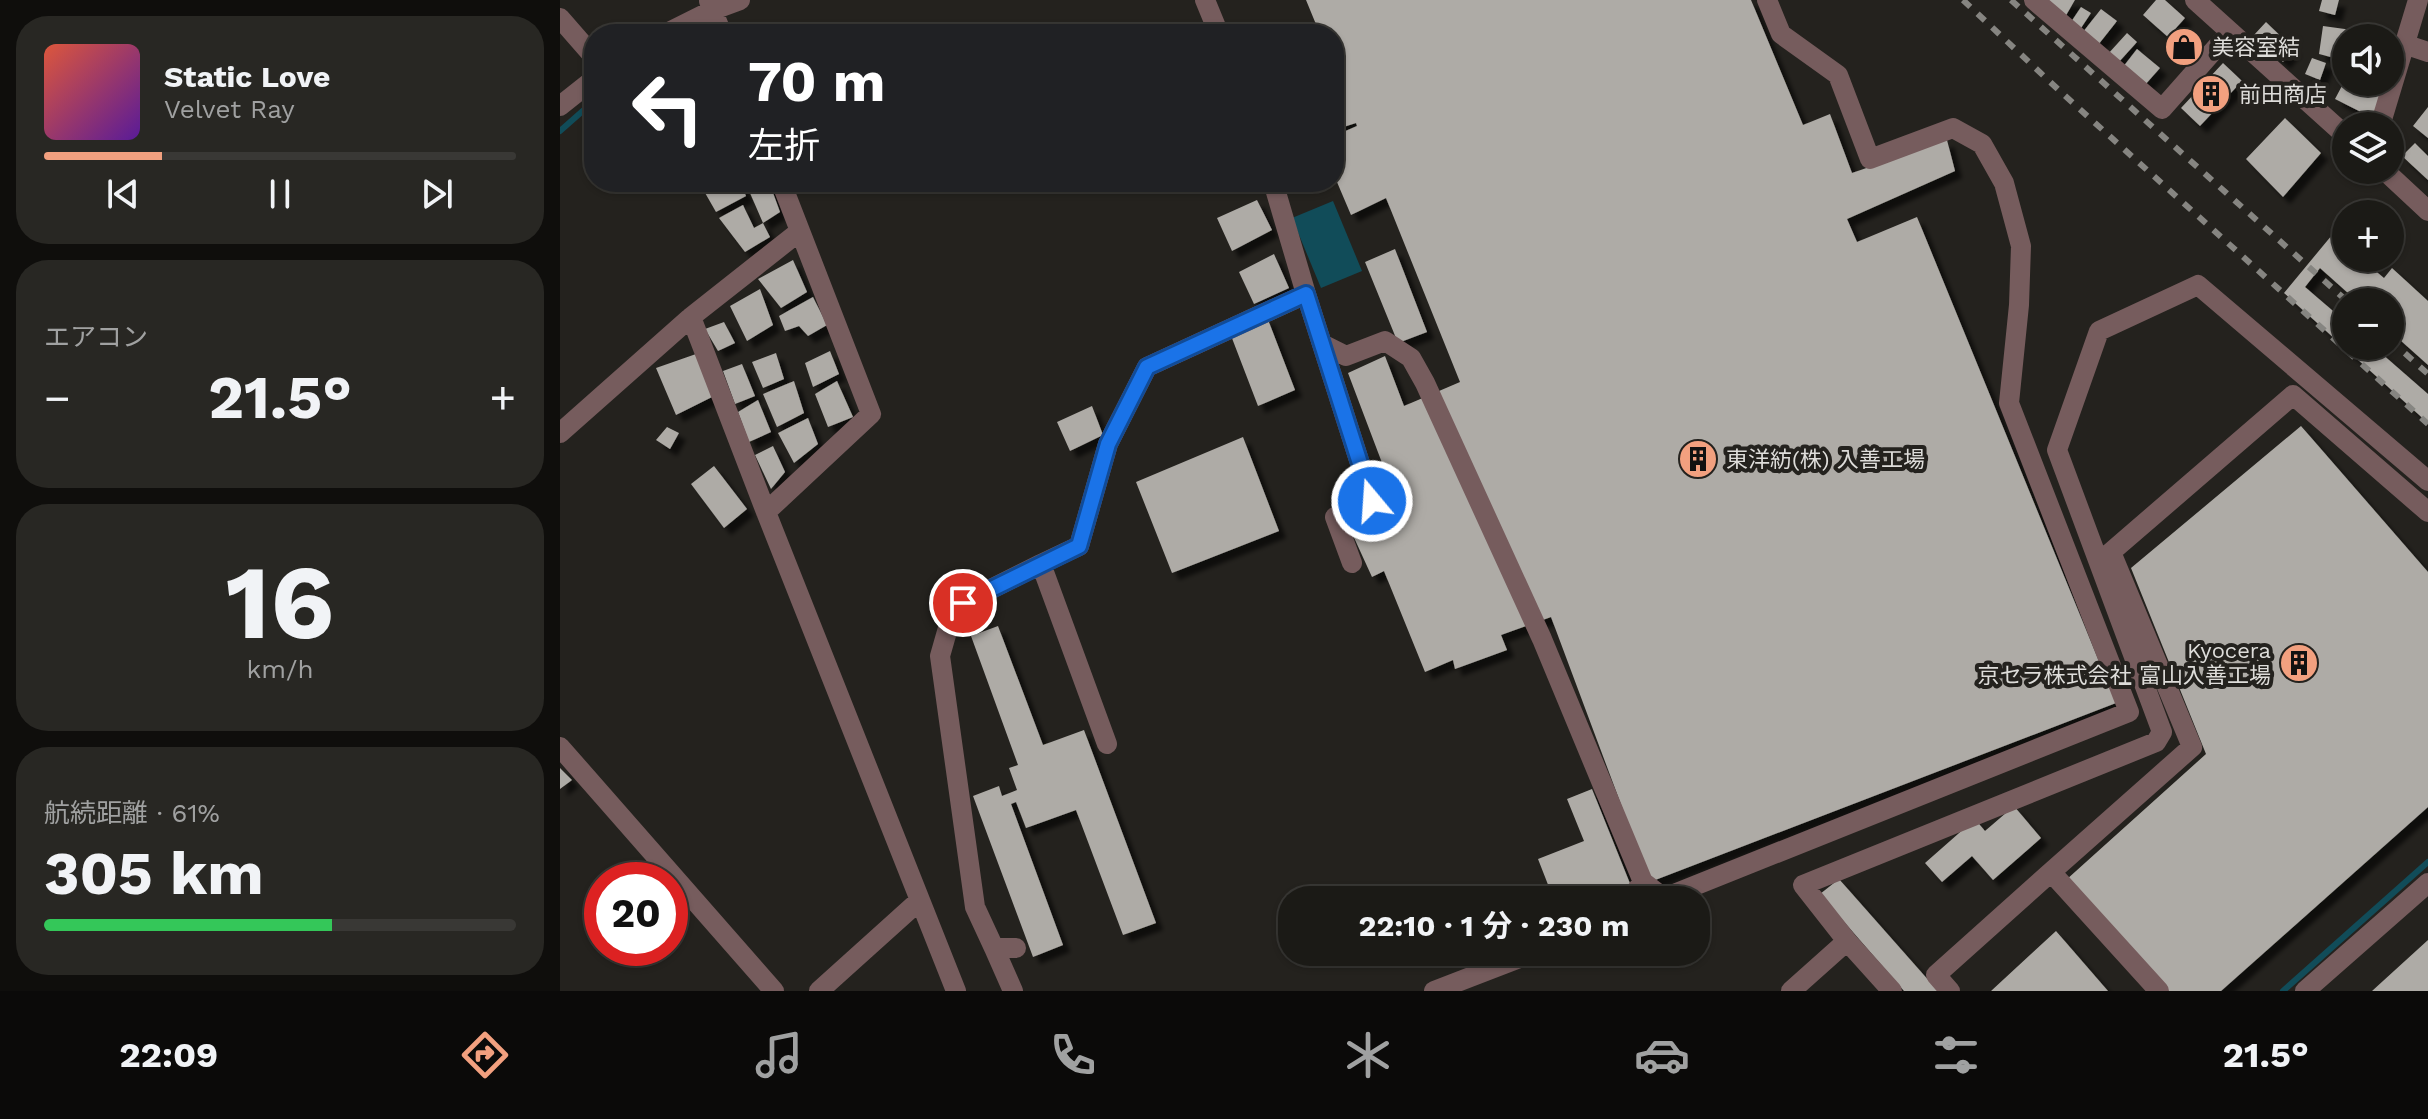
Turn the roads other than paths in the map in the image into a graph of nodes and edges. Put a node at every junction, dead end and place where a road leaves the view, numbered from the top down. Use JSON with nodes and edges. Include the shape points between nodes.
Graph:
{"nodes":[{"id":1,"x":740,"y":0,"type":"edge"},
{"id":2,"x":1205,"y":0,"type":"edge"},
{"id":3,"x":1767,"y":0,"type":"edge"},
{"id":4,"x":2034,"y":0,"type":"edge"},
{"id":5,"x":2195,"y":0,"type":"edge"},
{"id":6,"x":2418,"y":0,"type":"edge"},
{"id":7,"x":711,"y":5,"type":"edge"},
{"id":8,"x":2217,"y":8,"type":"edge"},
{"id":9,"x":560,"y":18,"type":"edge"},
{"id":10,"x":681,"y":24,"type":"edge"},
{"id":11,"x":718,"y":24,"type":"edge"},
{"id":12,"x":1215,"y":24,"type":"edge"},
{"id":13,"x":2230,"y":32,"type":"junction"},
{"id":14,"x":2404,"y":44,"type":"joint"},
{"id":15,"x":584,"y":46,"type":"edge"},
{"id":16,"x":2428,"y":52,"type":"edge"},
{"id":17,"x":584,"y":87,"type":"edge"},
{"id":18,"x":560,"y":106,"type":"edge"},
{"id":19,"x":2332,"y":123,"type":"edge"},
{"id":20,"x":2399,"y":184,"type":"edge"},
{"id":21,"x":785,"y":192,"type":"edge"},
{"id":22,"x":1276,"y":192,"type":"edge"},
{"id":23,"x":2428,"y":211,"type":"edge"},
{"id":24,"x":800,"y":231,"type":"junction"},
{"id":25,"x":1306,"y":294,"type":"junction"},
{"id":26,"x":691,"y":317,"type":"junction"},
{"id":27,"x":1322,"y":344,"type":"junction"},
{"id":28,"x":560,"y":433,"type":"edge"},
{"id":29,"x":2428,"y":481,"type":"edge"},
{"id":30,"x":766,"y":512,"type":"junction"},
{"id":31,"x":2428,"y":512,"type":"edge"},
{"id":32,"x":1352,"y":563,"type":"dead end"},
{"id":33,"x":1041,"y":564,"type":"junction"},
{"id":34,"x":1107,"y":744,"type":"dead end"},
{"id":35,"x":560,"y":747,"type":"edge"},
{"id":36,"x":2051,"y":872,"type":"junction"},
{"id":37,"x":1643,"y":882,"type":"junction"},
{"id":38,"x":2428,"y":883,"type":"edge"},
{"id":39,"x":1640,"y":886,"type":"edge"},
{"id":40,"x":920,"y":900,"type":"junction"},
{"id":41,"x":1847,"y":941,"type":"junction"},
{"id":42,"x":994,"y":948,"type":"junction"},
{"id":43,"x":1016,"y":948,"type":"dead end"},
{"id":44,"x":1499,"y":966,"type":"edge"},
{"id":45,"x":774,"y":991,"type":"edge"},
{"id":46,"x":819,"y":991,"type":"edge"},
{"id":47,"x":956,"y":991,"type":"edge"},
{"id":48,"x":1013,"y":991,"type":"edge"},
{"id":49,"x":1434,"y":991,"type":"edge"},
{"id":50,"x":1791,"y":991,"type":"edge"},
{"id":51,"x":1892,"y":991,"type":"edge"},
{"id":52,"x":1950,"y":991,"type":"edge"},
{"id":53,"x":2159,"y":991,"type":"edge"},
{"id":54,"x":2305,"y":991,"type":"edge"}],
"edges":[{"from":1,"to":7,"type":"street"},
{"from":2,"to":12,"type":"street"},
{"from":3,"to":37,"type":"street","via":[[1781,34],[1838,75],[1870,159],[1953,128],[1982,144],[2004,183],[2021,246],[2009,403],[2129,712],[1664,898]]},
{"from":4,"to":13,"type":"street","via":[[2162,109]]},
{"from":5,"to":8,"type":"street"},
{"from":6,"to":14,"type":"street"},
{"from":7,"to":10,"type":"street"},
{"from":7,"to":11,"type":"street"},
{"from":8,"to":13,"type":"street"},
{"from":9,"to":15,"type":"street"},
{"from":13,"to":19,"type":"street"},
{"from":14,"to":16,"type":"street"},
{"from":17,"to":18,"type":"street"},
{"from":20,"to":23,"type":"street"},
{"from":21,"to":24,"type":"street"},
{"from":22,"to":25,"type":"street"},
{"from":24,"to":26,"type":"street"},
{"from":24,"to":30,"type":"street","via":[[871,414]]},
{"from":25,"to":27,"type":"street"},
{"from":25,"to":33,"type":"street","via":[[1147,367],[1108,444],[1079,546]]},
{"from":26,"to":28,"type":"street"},
{"from":26,"to":30,"type":"street"},
{"from":27,"to":32,"type":"street","via":[[1372,501],[1335,517]]},
{"from":27,"to":37,"type":"street","via":[[1346,356],[1385,341],[1411,358],[1542,639]]},
{"from":29,"to":41,"type":"street","via":[[2198,285],[2099,331],[2057,450],[2162,732],[2156,742],[1803,885]]},
{"from":30,"to":40,"type":"street"},
{"from":31,"to":36,"type":"street","via":[[2293,395],[2111,552],[2192,747]]},
{"from":33,"to":34,"type":"street"},
{"from":33,"to":42,"type":"street","via":[[963,603],[940,656],[975,907]]},
{"from":35,"to":45,"type":"street"},
{"from":36,"to":52,"type":"street","via":[[1936,975]]},
{"from":36,"to":53,"type":"street"},
{"from":37,"to":39,"type":"street"},
{"from":38,"to":54,"type":"street"},
{"from":40,"to":46,"type":"street"},
{"from":40,"to":47,"type":"street"},
{"from":41,"to":50,"type":"street"},
{"from":41,"to":51,"type":"street"},
{"from":42,"to":43,"type":"street"},
{"from":42,"to":48,"type":"street"},
{"from":44,"to":49,"type":"street"}]}
